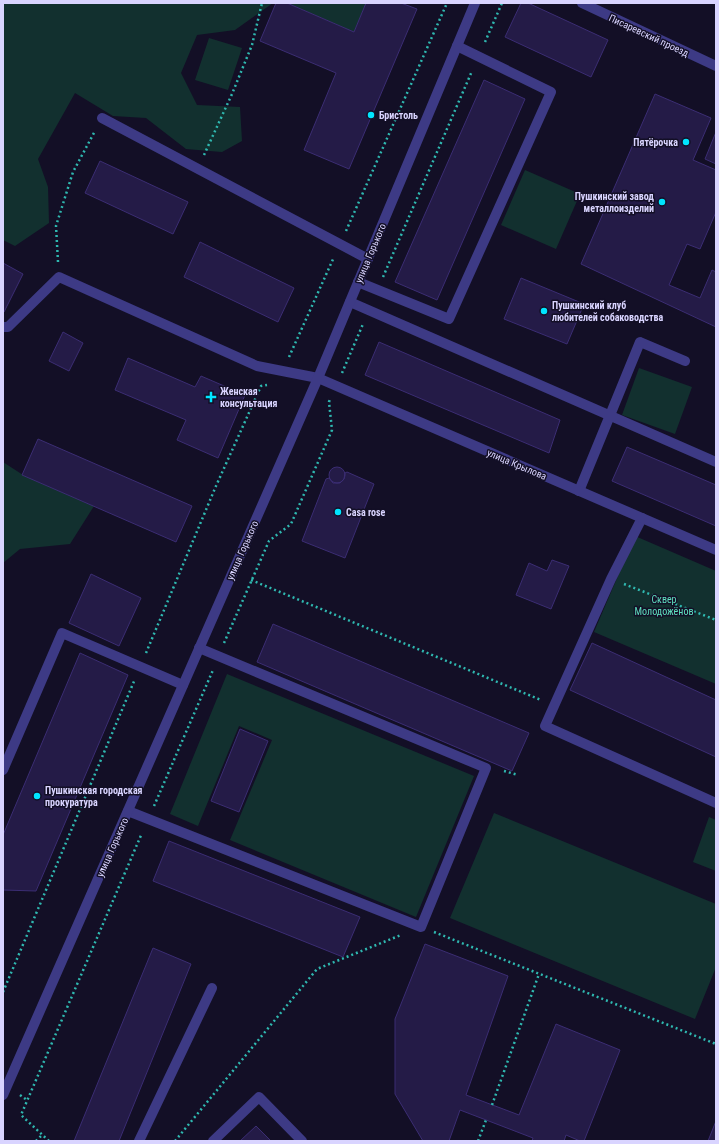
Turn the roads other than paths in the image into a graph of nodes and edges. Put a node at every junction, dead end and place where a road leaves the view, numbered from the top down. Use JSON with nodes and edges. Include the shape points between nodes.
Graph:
{"nodes":[{"id":1,"x":475,"y":3,"type":"edge"},
{"id":2,"x":582,"y":3,"type":"edge"},
{"id":3,"x":457,"y":46,"type":"junction"},
{"id":4,"x":716,"y":66,"type":"edge"},
{"id":5,"x":102,"y":118,"type":"road end"},
{"id":6,"x":368,"y":259,"type":"junction"},
{"id":7,"x":358,"y":282,"type":"junction"},
{"id":8,"x":350,"y":302,"type":"junction"},
{"id":9,"x":5,"y":329,"type":"edge"},
{"id":10,"x":685,"y":361,"type":"dead end"},
{"id":11,"x":318,"y":378,"type":"junction"},
{"id":12,"x":610,"y":415,"type":"junction"},
{"id":13,"x":716,"y":462,"type":"edge"},
{"id":14,"x":579,"y":491,"type":"junction"},
{"id":15,"x":642,"y":518,"type":"junction"},
{"id":16,"x":716,"y":550,"type":"edge"},
{"id":17,"x":199,"y":648,"type":"junction"},
{"id":18,"x":183,"y":685,"type":"junction"},
{"id":19,"x":3,"y":770,"type":"edge"},
{"id":20,"x":716,"y":803,"type":"edge"},
{"id":21,"x":128,"y":811,"type":"junction"},
{"id":22,"x":212,"y":988,"type":"dead end"},
{"id":23,"x":3,"y":1095,"type":"edge"},
{"id":24,"x":139,"y":1141,"type":"edge"},
{"id":25,"x":213,"y":1141,"type":"edge"},
{"id":26,"x":302,"y":1141,"type":"edge"}],
"edges":[{"from":1,"to":3,"type":"street","name":"улица Горького"},
{"from":2,"to":4,"type":"street","name":"Писаревский проезд"},
{"from":3,"to":6,"type":"street","name":"улица Горького"},
{"from":3,"to":7,"type":"street","via":[[552,92],[449,319]]},
{"from":5,"to":6,"type":"street"},
{"from":6,"to":7,"type":"street","name":"улица Горького"},
{"from":7,"to":8,"type":"street","name":"улица Горького"},
{"from":8,"to":11,"type":"street","name":"улица Горького"},
{"from":8,"to":12,"type":"street"},
{"from":9,"to":11,"type":"street","name":"улица Крылова","via":[[59,278],[257,366]]},
{"from":10,"to":12,"type":"street","via":[[640,342]]},
{"from":11,"to":14,"type":"street","name":"улица Крылова"},
{"from":11,"to":17,"type":"street","name":"улица Горького"},
{"from":12,"to":13,"type":"street"},
{"from":12,"to":14,"type":"street"},
{"from":14,"to":15,"type":"street","name":"улица Крылова"},
{"from":15,"to":16,"type":"street","name":"улица Крылова"},
{"from":15,"to":20,"type":"street","via":[[611,579],[545,726]]},
{"from":17,"to":18,"type":"street","name":"улица Горького"},
{"from":17,"to":21,"type":"street","via":[[486,768],[421,927]]},
{"from":18,"to":19,"type":"street","via":[[62,634]]},
{"from":18,"to":21,"type":"street","name":"улица Горького"},
{"from":21,"to":23,"type":"street","name":"улица Горького"},
{"from":22,"to":24,"type":"street"},
{"from":25,"to":26,"type":"street","via":[[259,1097]]}]}
